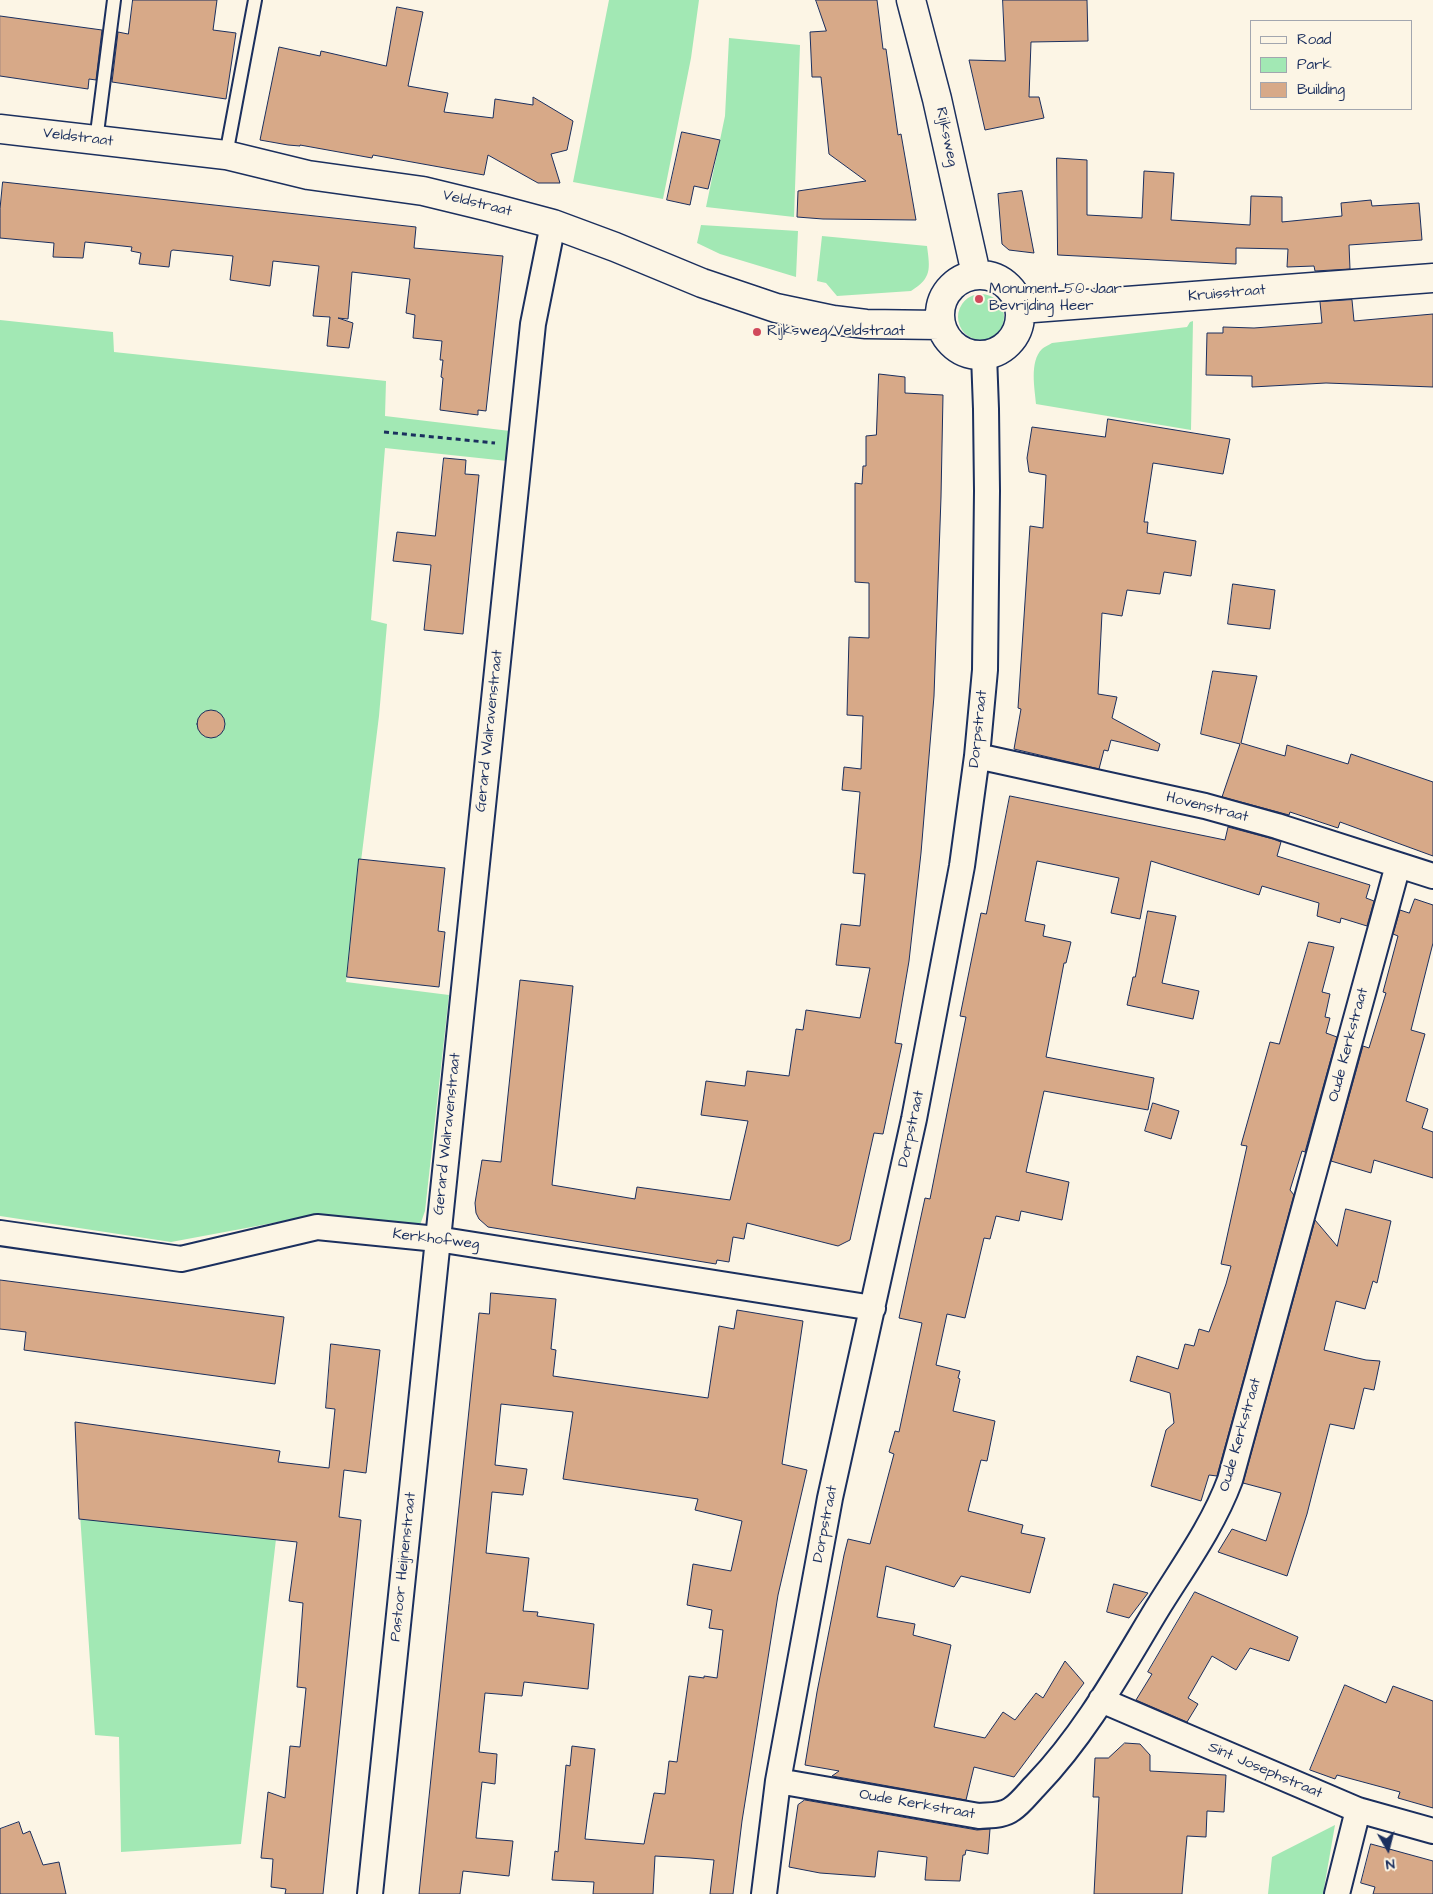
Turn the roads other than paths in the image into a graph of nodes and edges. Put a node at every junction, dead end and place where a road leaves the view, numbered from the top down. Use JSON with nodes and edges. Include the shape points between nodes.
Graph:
{"nodes":[{"id":1,"x":114,"y":0,"type":"edge"},
{"id":2,"x":255,"y":0,"type":"edge"},
{"id":3,"x":911,"y":0,"type":"edge"},
{"id":4,"x":0,"y":129,"type":"edge"},
{"id":5,"x":96,"y":141,"type":"junction"},
{"id":6,"x":226,"y":155,"type":"junction"},
{"id":7,"x":554,"y":224,"type":"junction"},
{"id":8,"x":976,"y":274,"type":"junction"},
{"id":9,"x":1433,"y":278,"type":"edge"},
{"id":10,"x":1020,"y":310,"type":"junction"},
{"id":11,"x":940,"y":325,"type":"junction"},
{"id":12,"x":984,"y":355,"type":"junction"},
{"id":13,"x":977,"y":756,"type":"junction"},
{"id":14,"x":1398,"y":865,"type":"junction"},
{"id":15,"x":1433,"y":876,"type":"edge"},
{"id":16,"x":0,"y":1233,"type":"edge"},
{"id":17,"x":437,"y":1239,"type":"junction"},
{"id":18,"x":873,"y":1308,"type":"junction"},
{"id":19,"x":1101,"y":1700,"type":"junction"},
{"id":20,"x":778,"y":1781,"type":"junction"},
{"id":21,"x":1358,"y":1810,"type":"junction"},
{"id":22,"x":1433,"y":1831,"type":"edge"},
{"id":23,"x":370,"y":1894,"type":"edge"},
{"id":24,"x":764,"y":1894,"type":"edge"},
{"id":25,"x":1337,"y":1894,"type":"edge"}],
"edges":[{"from":1,"to":5,"type":"lane"},
{"from":2,"to":6,"type":"lane"},
{"from":3,"to":8,"type":"street","name":"Rijksweg","via":[[938,99]]},
{"from":4,"to":5,"type":"street","name":"Veldstraat"},
{"from":5,"to":6,"type":"street","name":"Veldstraat"},
{"from":6,"to":7,"type":"street","name":"Veldstraat","via":[[308,175],[423,192]]},
{"from":7,"to":11,"type":"street","name":"Veldstraat","via":[[702,283],[776,308],[866,324]]},
{"from":7,"to":17,"type":"street","name":"Gerard Walravenstraat","via":[[533,324]]},
{"from":8,"to":10,"type":"street","via":[[994,277],[1006,284],[1016,296]]},
{"from":8,"to":11,"type":"street","via":[[953,284],[944,295],[940,306]]},
{"from":9,"to":10,"type":"street","name":"Kruisstraat"},
{"from":10,"to":12,"type":"street","via":[[1018,329],[1009,343]]},
{"from":11,"to":12,"type":"street","via":[[954,346],[972,355]]},
{"from":12,"to":13,"type":"street","name":"Dorpstraat","via":[[987,592]]},
{"from":13,"to":14,"type":"street","name":"Hovenstraat","via":[[1205,806]]},
{"from":13,"to":18,"type":"street","name":"Dorpstraat","via":[[943,974]]},
{"from":14,"to":15,"type":"street","name":"Hovenstraat"},
{"from":14,"to":19,"type":"street","name":"Oude Kerkstraat","via":[[1230,1480],[1214,1514]]},
{"from":16,"to":17,"type":"street","name":"Kerkhofweg","via":[[181,1259],[317,1227]]},
{"from":17,"to":18,"type":"street","name":"Kerkhofweg"},
{"from":17,"to":23,"type":"street","name":"Pastoor Heijnenstraat"},
{"from":18,"to":20,"type":"street","name":"Dorpstraat","via":[[830,1498]]},
{"from":19,"to":20,"type":"street","name":"Oude Kerkstraat","via":[[1078,1737],[1051,1769],[1014,1808],[1005,1813],[979,1816]]},
{"from":19,"to":21,"type":"street","name":"Sint Josephstraat"},
{"from":20,"to":24,"type":"street","name":"Dorpstraat"},
{"from":21,"to":22,"type":"street","name":"Sint Josephstraat"},
{"from":21,"to":25,"type":"street"}]}
